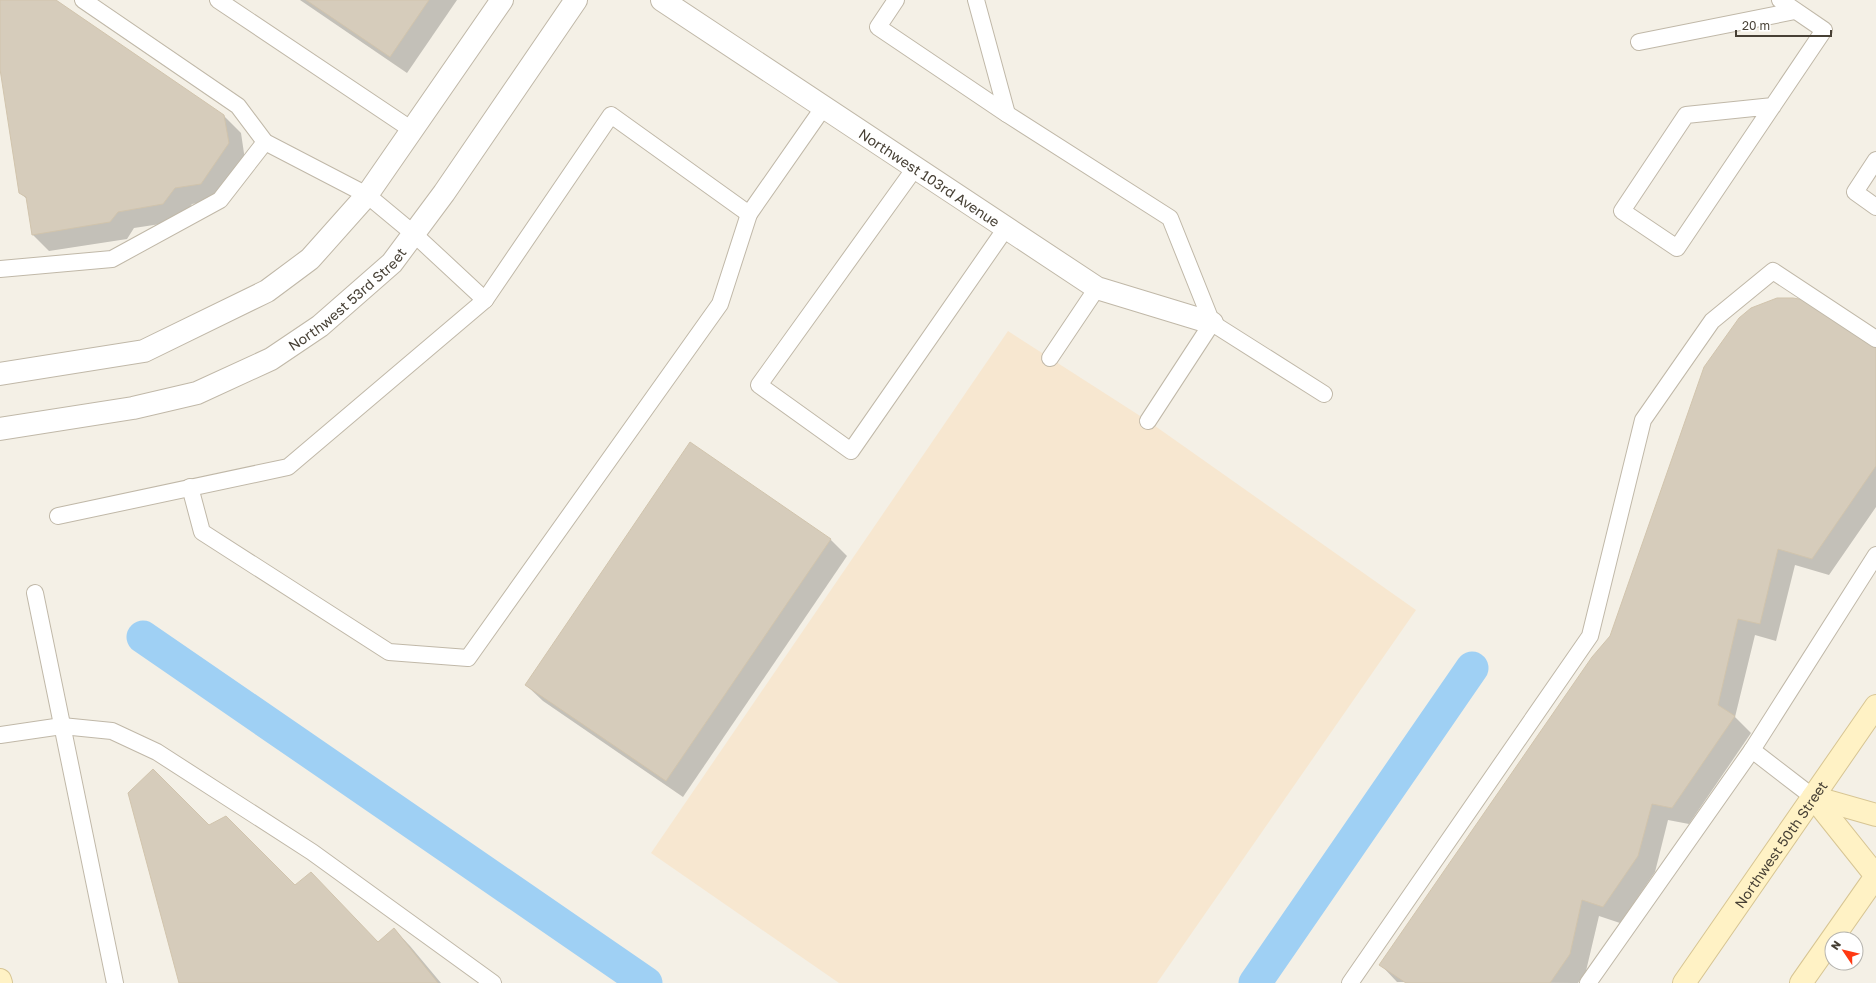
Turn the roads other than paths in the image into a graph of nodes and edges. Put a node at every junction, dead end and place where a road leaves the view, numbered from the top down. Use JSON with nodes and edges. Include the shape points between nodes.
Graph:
{"nodes":[{"id":1,"x":83,"y":0,"type":"edge"},
{"id":2,"x":218,"y":0,"type":"edge"},
{"id":3,"x":502,"y":0,"type":"edge"},
{"id":4,"x":576,"y":0,"type":"edge"},
{"id":5,"x":662,"y":0,"type":"edge"},
{"id":6,"x":896,"y":0,"type":"edge"},
{"id":7,"x":976,"y":0,"type":"edge"},
{"id":8,"x":1780,"y":0,"type":"edge"},
{"id":9,"x":1795,"y":10,"type":"junction"},
{"id":10,"x":1639,"y":42,"type":"dead end"},
{"id":11,"x":1773,"y":106,"type":"junction"},
{"id":12,"x":823,"y":108,"type":"junction"},
{"id":13,"x":1007,"y":114,"type":"junction"},
{"id":14,"x":412,"y":130,"type":"junction"},
{"id":15,"x":265,"y":142,"type":"junction"},
{"id":16,"x":1876,"y":160,"type":"edge"},
{"id":17,"x":915,"y":168,"type":"junction"},
{"id":18,"x":367,"y":195,"type":"junction"},
{"id":19,"x":1876,"y":207,"type":"edge"},
{"id":20,"x":749,"y":214,"type":"junction"},
{"id":21,"x":1006,"y":228,"type":"junction"},
{"id":22,"x":414,"y":234,"type":"junction"},
{"id":23,"x":0,"y":269,"type":"edge"},
{"id":24,"x":1097,"y":288,"type":"junction"},
{"id":25,"x":486,"y":300,"type":"junction"},
{"id":26,"x":1212,"y":323,"type":"junction"},
{"id":27,"x":1876,"y":339,"type":"edge"},
{"id":28,"x":1050,"y":358,"type":"dead end"},
{"id":29,"x":0,"y":374,"type":"edge"},
{"id":30,"x":1324,"y":394,"type":"dead end"},
{"id":31,"x":1148,"y":420,"type":"dead end"},
{"id":32,"x":0,"y":429,"type":"edge"},
{"id":33,"x":190,"y":487,"type":"junction"},
{"id":34,"x":58,"y":516,"type":"dead end"},
{"id":35,"x":1876,"y":555,"type":"edge"},
{"id":36,"x":35,"y":593,"type":"dead end"},
{"id":37,"x":1876,"y":706,"type":"edge"},
{"id":38,"x":62,"y":726,"type":"junction"},
{"id":39,"x":0,"y":735,"type":"edge"},
{"id":40,"x":1752,"y":750,"type":"junction"},
{"id":41,"x":1813,"y":797,"type":"junction"},
{"id":42,"x":1876,"y":815,"type":"edge"},
{"id":43,"x":1876,"y":876,"type":"edge"},
{"id":44,"x":115,"y":983,"type":"edge"},
{"id":45,"x":492,"y":983,"type":"edge"},
{"id":46,"x":1350,"y":983,"type":"edge"},
{"id":47,"x":1588,"y":983,"type":"edge"},
{"id":48,"x":1684,"y":983,"type":"edge"},
{"id":49,"x":1800,"y":983,"type":"edge"}],
"edges":[{"from":1,"to":15,"type":"lane","via":[[238,106]]},
{"from":2,"to":14,"type":"lane"},
{"from":3,"to":14,"type":"street"},
{"from":4,"to":22,"type":"street","name":"Northwest 53rd Street"},
{"from":5,"to":12,"type":"street","name":"Northwest 103rd Avenue"},
{"from":6,"to":13,"type":"lane","via":[[878,27]]},
{"from":7,"to":13,"type":"lane"},
{"from":8,"to":9,"type":"lane"},
{"from":9,"to":10,"type":"lane"},
{"from":9,"to":11,"type":"lane","via":[[1824,30]]},
{"from":11,"to":11,"type":"lane","via":[[1677,248],[1622,211],[1686,115]]},
{"from":12,"to":17,"type":"street","name":"Northwest 103rd Avenue"},
{"from":12,"to":20,"type":"lane"},
{"from":13,"to":26,"type":"lane","via":[[1170,218]]},
{"from":14,"to":18,"type":"street"},
{"from":15,"to":18,"type":"lane"},
{"from":15,"to":23,"type":"lane","via":[[220,200],[112,259]]},
{"from":16,"to":19,"type":"lane","via":[[1855,192]]},
{"from":17,"to":21,"type":"street","name":"Northwest 103rd Avenue"},
{"from":17,"to":21,"type":"lane","via":[[759,385],[851,451]]},
{"from":18,"to":22,"type":"lane"},
{"from":18,"to":29,"type":"street","via":[[310,259],[267,291],[144,351]]},
{"from":20,"to":25,"type":"lane","via":[[611,115]]},
{"from":20,"to":33,"type":"lane","via":[[720,304],[468,658],[389,652],[202,532]]},
{"from":21,"to":24,"type":"street","name":"Northwest 103rd Avenue"},
{"from":22,"to":25,"type":"lane"},
{"from":22,"to":32,"type":"street","name":"Northwest 53rd Street","via":[[392,263],[326,321],[271,359],[197,392],[133,408]]},
{"from":24,"to":26,"type":"street","name":"Northwest 103rd Avenue"},
{"from":24,"to":28,"type":"lane"},
{"from":25,"to":33,"type":"lane","via":[[288,467]]},
{"from":26,"to":30,"type":"lane"},
{"from":26,"to":31,"type":"lane"},
{"from":27,"to":46,"type":"lane","via":[[1773,271],[1712,321],[1643,420],[1590,636]]},
{"from":33,"to":34,"type":"lane"},
{"from":35,"to":40,"type":"lane"},
{"from":36,"to":38,"type":"lane"},
{"from":37,"to":41,"type":"street","name":"Northwest 50th Street"},
{"from":38,"to":39,"type":"lane"},
{"from":38,"to":44,"type":"lane"},
{"from":38,"to":45,"type":"lane","via":[[112,731],[157,752],[312,852]]},
{"from":40,"to":41,"type":"lane"},
{"from":40,"to":47,"type":"lane"},
{"from":41,"to":42,"type":"street"},
{"from":41,"to":43,"type":"street"},
{"from":41,"to":48,"type":"street","name":"Northwest 50th Street"},
{"from":43,"to":49,"type":"street"}]}
